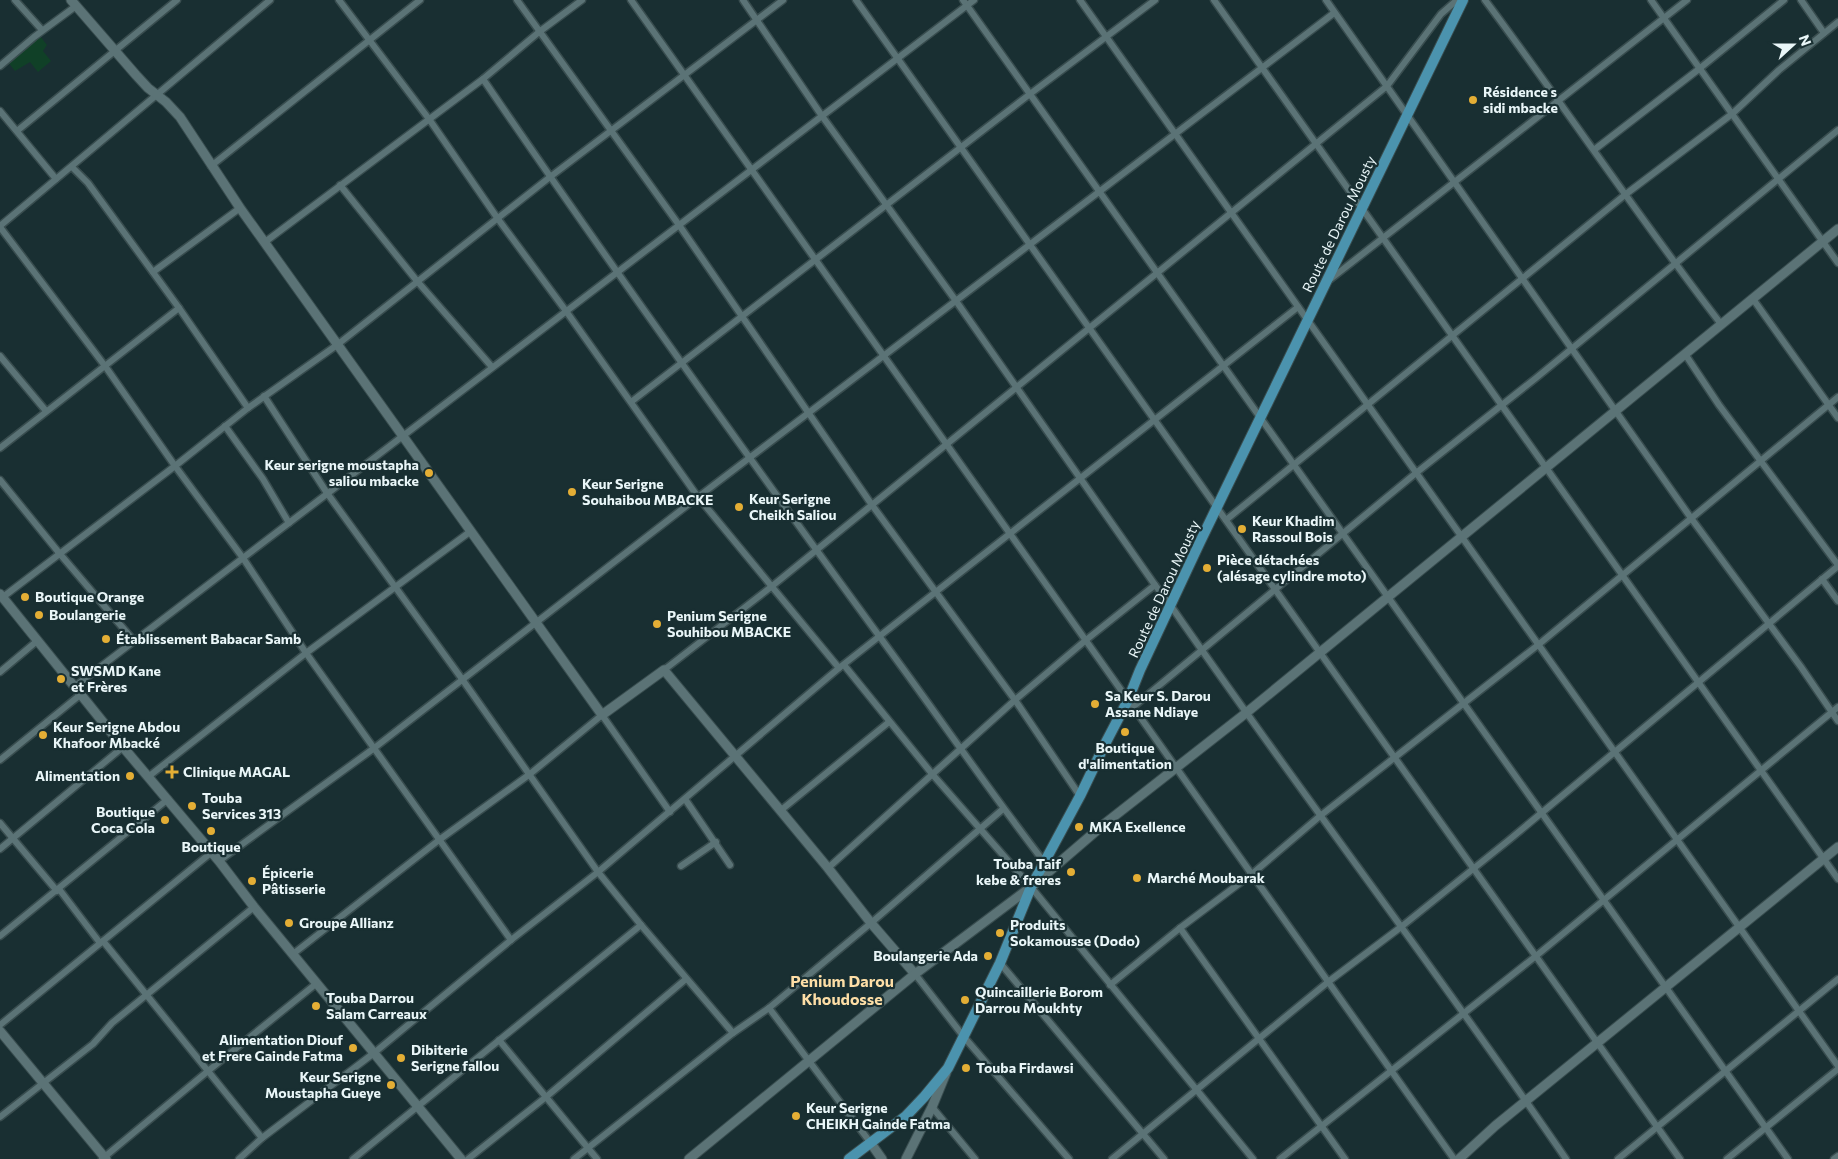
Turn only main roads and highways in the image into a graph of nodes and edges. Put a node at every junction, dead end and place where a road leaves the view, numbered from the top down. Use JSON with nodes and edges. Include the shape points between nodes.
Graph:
{"nodes":[{"id":1,"x":1462,"y":0,"type":"edge"},
{"id":2,"x":849,"y":1159,"type":"edge"}],
"edges":[{"from":1,"to":2,"type":"main road","name":"Route de Darou Mousty","via":[[1171,606],[1131,704],[1105,744],[1031,887],[1000,963],[948,1068],[906,1116]]}]}
